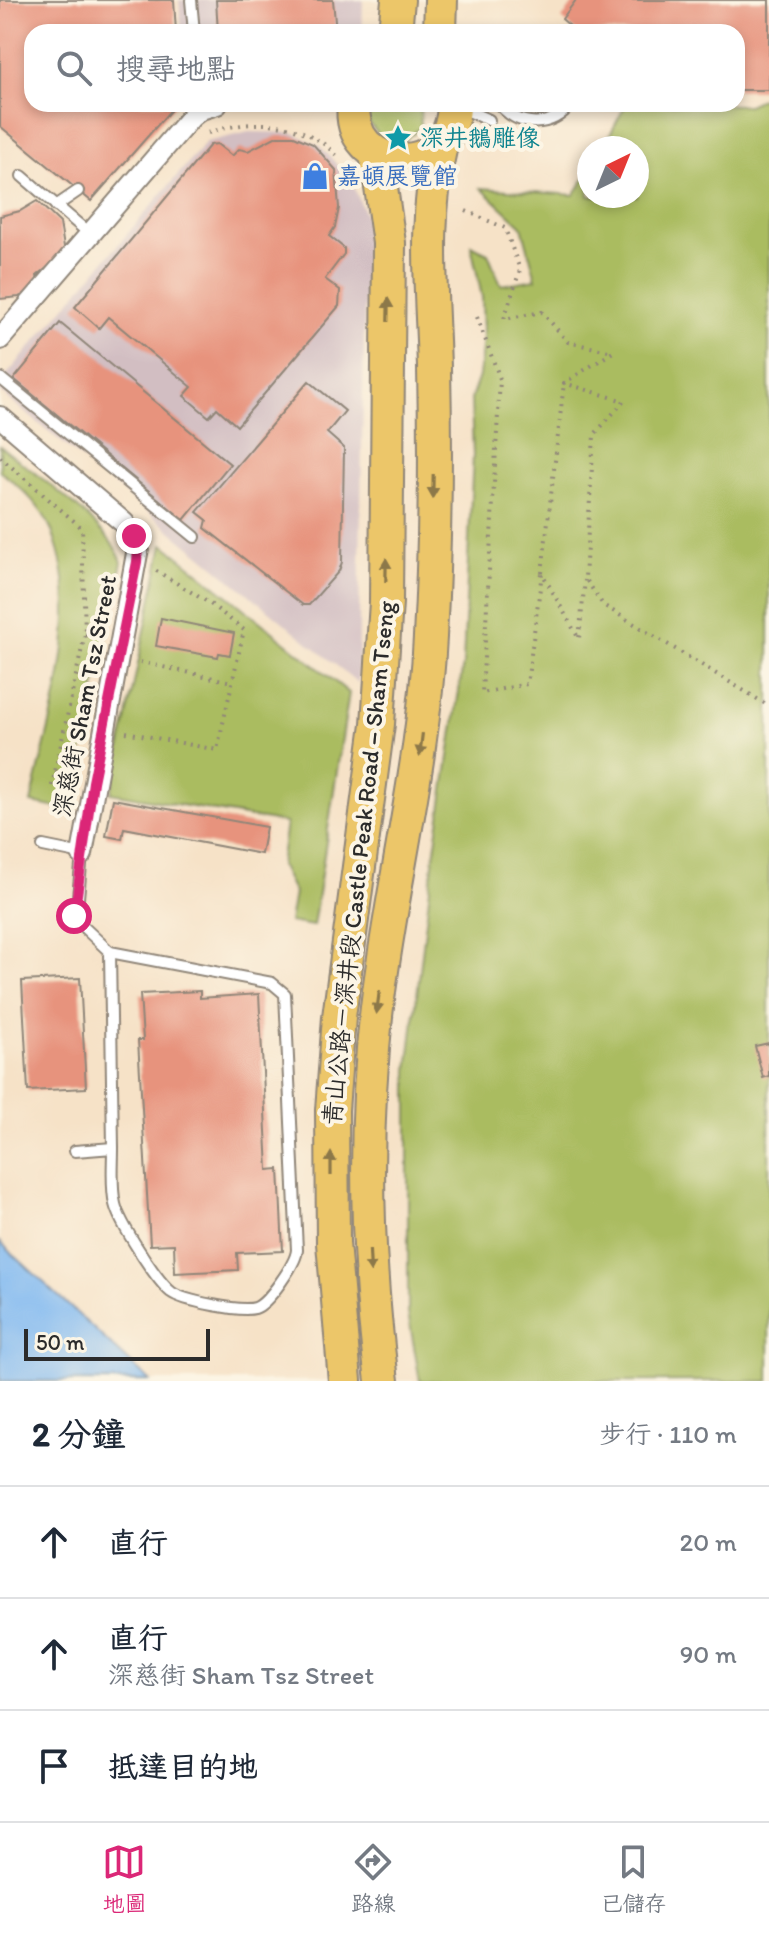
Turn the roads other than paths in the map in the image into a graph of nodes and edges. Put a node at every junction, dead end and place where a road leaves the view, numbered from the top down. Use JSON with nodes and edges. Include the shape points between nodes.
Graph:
{"nodes":[{"id":1,"x":191,"y":0,"type":"edge"},
{"id":2,"x":398,"y":0,"type":"edge"},
{"id":3,"x":441,"y":0,"type":"edge"},
{"id":4,"x":193,"y":24,"type":"edge"},
{"id":5,"x":396,"y":24,"type":"edge"},
{"id":6,"x":440,"y":24,"type":"edge"},
{"id":7,"x":201,"y":112,"type":"edge"},
{"id":8,"x":355,"y":112,"type":"edge"},
{"id":9,"x":453,"y":112,"type":"edge"},
{"id":10,"x":472,"y":112,"type":"edge"},
{"id":11,"x":508,"y":112,"type":"edge"},
{"id":12,"x":562,"y":112,"type":"edge"},
{"id":13,"x":489,"y":120,"type":"dead end"},
{"id":14,"x":441,"y":145,"type":"junction"},
{"id":15,"x":376,"y":153,"type":"junction"},
{"id":16,"x":22,"y":176,"type":"dead end"},
{"id":17,"x":78,"y":191,"type":"dead end"},
{"id":18,"x":56,"y":206,"type":"junction"},
{"id":19,"x":91,"y":235,"type":"junction"},
{"id":20,"x":0,"y":339,"type":"edge"},
{"id":21,"x":0,"y":378,"type":"edge"},
{"id":22,"x":0,"y":417,"type":"edge"},
{"id":23,"x":195,"y":537,"type":"dead end"},
{"id":24,"x":43,"y":846,"type":"dead end"},
{"id":25,"x":82,"y":854,"type":"junction"},
{"id":26,"x":110,"y":952,"type":"junction"},
{"id":27,"x":113,"y":1148,"type":"junction"},
{"id":28,"x":75,"y":1151,"type":"dead end"},
{"id":29,"x":345,"y":1381,"type":"edge"},
{"id":30,"x":382,"y":1381,"type":"edge"}],
"edges":[{"from":1,"to":4,"type":"lane"},
{"from":2,"to":5,"type":"main road"},
{"from":3,"to":6,"type":"main road"},
{"from":7,"to":19,"type":"street"},
{"from":8,"to":15,"type":"main road","via":[[356,128]]},
{"from":9,"to":14,"type":"main road","name":"青山公路－深井段 Castle Peak Road – Sham Tseng"},
{"from":10,"to":13,"type":"lane"},
{"from":11,"to":12,"type":"lane","via":[[538,123]]},
{"from":14,"to":15,"type":"main road","via":[[415,160]]},
{"from":14,"to":30,"type":"main road","name":"青山公路－深井段 Castle Peak Road – Sham Tseng","one_way":true,"via":[[429,216],[434,408],[426,706],[377,1006],[368,1127],[371,1271]]},
{"from":29,"to":15,"type":"main road","name":"青山公路－深井段 Castle Peak Road – Sham Tseng","one_way":true,"via":[[333,1243],[332,1110],[378,724],[386,602],[389,243]]},
{"from":16,"to":18,"type":"lane"},
{"from":17,"to":18,"type":"lane"},
{"from":18,"to":19,"type":"lane"},
{"from":19,"to":20,"type":"street"},
{"from":21,"to":23,"type":"lane"},
{"from":22,"to":25,"type":"street","name":"深慈街 Sham Tsz Street","via":[[124,523],[138,548]]},
{"from":24,"to":25,"type":"lane"},
{"from":25,"to":26,"type":"lane","via":[[76,920]]},
{"from":26,"to":27,"type":"lane"},
{"from":26,"to":27,"type":"lane","via":[[272,983],[285,994],[297,1250],[292,1267],[263,1303],[252,1309],[188,1300],[161,1282],[116,1209]]},
{"from":27,"to":28,"type":"lane"}]}
